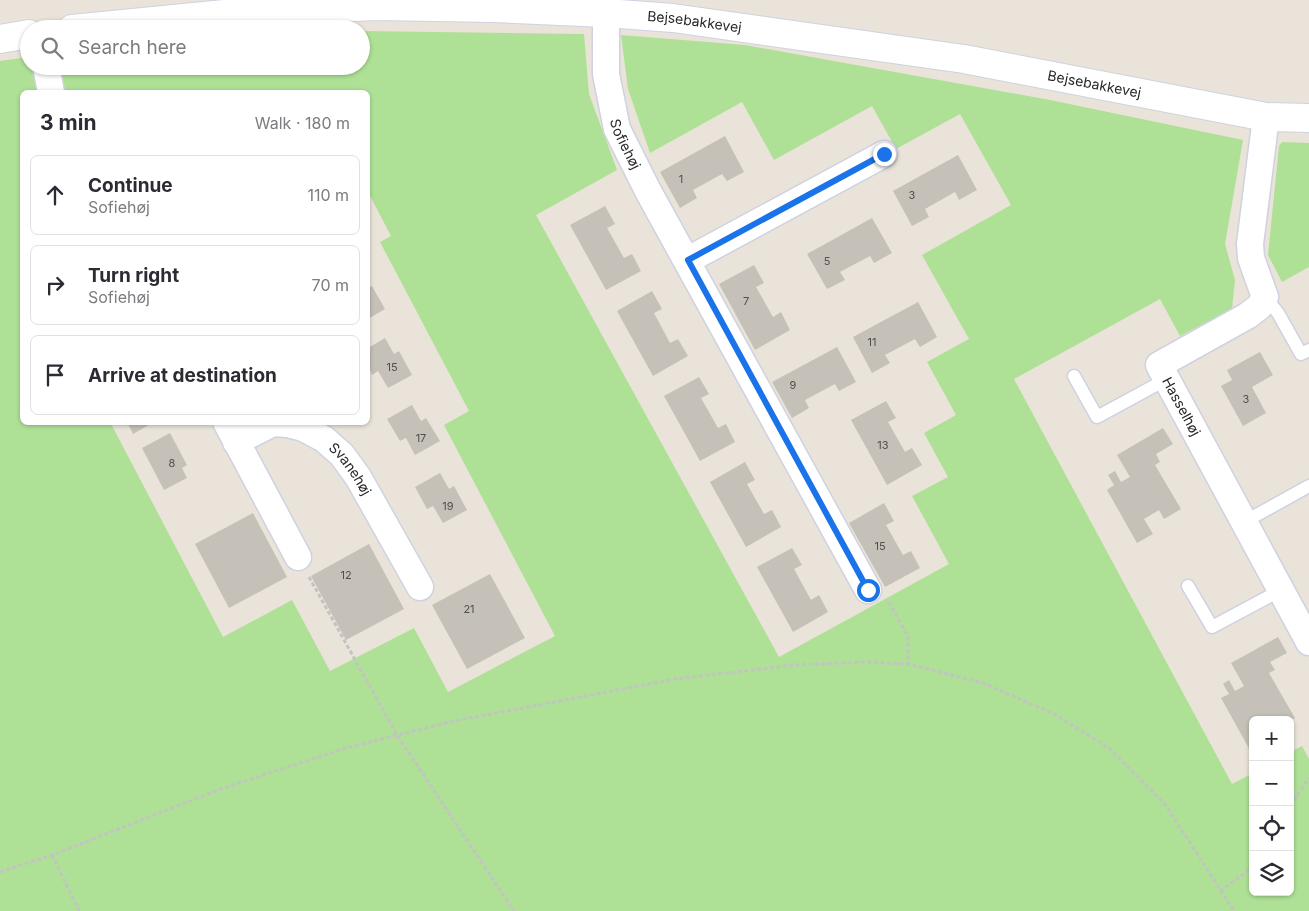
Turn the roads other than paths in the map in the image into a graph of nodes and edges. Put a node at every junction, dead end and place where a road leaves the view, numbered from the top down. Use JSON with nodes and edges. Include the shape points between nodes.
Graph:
{"nodes":[{"id":1,"x":606,"y":13,"type":"junction"},
{"id":2,"x":163,"y":20,"type":"edge"},
{"id":3,"x":20,"y":36,"type":"edge"},
{"id":4,"x":0,"y":39,"type":"edge"},
{"id":5,"x":48,"y":75,"type":"edge"},
{"id":6,"x":51,"y":90,"type":"edge"},
{"id":7,"x":1266,"y":117,"type":"junction"},
{"id":8,"x":1309,"y":118,"type":"edge"},
{"id":9,"x":884,"y":154,"type":"dead end"},
{"id":10,"x":688,"y":260,"type":"junction"},
{"id":11,"x":1265,"y":297,"type":"junction"},
{"id":12,"x":1309,"y":350,"type":"edge"},
{"id":13,"x":1074,"y":376,"type":"dead end"},
{"id":14,"x":1167,"y":378,"type":"junction"},
{"id":15,"x":264,"y":425,"type":"edge"},
{"id":16,"x":291,"y":425,"type":"edge"},
{"id":17,"x":231,"y":432,"type":"edge"},
{"id":18,"x":1309,"y":486,"type":"edge"},
{"id":19,"x":1244,"y":522,"type":"junction"},
{"id":20,"x":298,"y":557,"type":"road end"},
{"id":21,"x":1188,"y":586,"type":"dead end"},
{"id":22,"x":420,"y":587,"type":"dead end"},
{"id":23,"x":868,"y":590,"type":"road end"},
{"id":24,"x":1281,"y":590,"type":"junction"},
{"id":25,"x":1309,"y":642,"type":"edge"}],
"edges":[{"from":1,"to":2,"type":"street","name":"Bejsebakkevej","via":[[376,6],[244,12]]},
{"from":1,"to":7,"type":"street","name":"Bejsebakkevej","via":[[673,18],[964,58]]},
{"from":1,"to":10,"type":"street","name":"Sofiehøj","via":[[606,74],[617,129]]},
{"from":3,"to":4,"type":"street"},
{"from":5,"to":6,"type":"street"},
{"from":7,"to":8,"type":"street","name":"Bejsebakkevej"},
{"from":7,"to":11,"type":"street","via":[[1250,244],[1251,258]]},
{"from":9,"to":10,"type":"street"},
{"from":10,"to":23,"type":"street","name":"Sofiehøj"},
{"from":11,"to":12,"type":"lane","via":[[1301,354]]},
{"from":11,"to":14,"type":"street","name":"Hasselhøj","via":[[1259,307],[1247,316],[1160,365]]},
{"from":13,"to":14,"type":"lane","via":[[1097,417]]},
{"from":14,"to":19,"type":"street","name":"Hasselhøj"},
{"from":15,"to":17,"type":"street","name":"Svanehøj"},
{"from":16,"to":22,"type":"street","name":"Svanehøj","via":[[324,439],[342,456],[358,477]]},
{"from":17,"to":20,"type":"street","name":"Svanehøj"},
{"from":18,"to":19,"type":"lane"},
{"from":19,"to":24,"type":"street","name":"Hasselhøj"},
{"from":21,"to":24,"type":"lane","via":[[1212,627]]},
{"from":24,"to":25,"type":"street","name":"Hasselhøj"}]}
